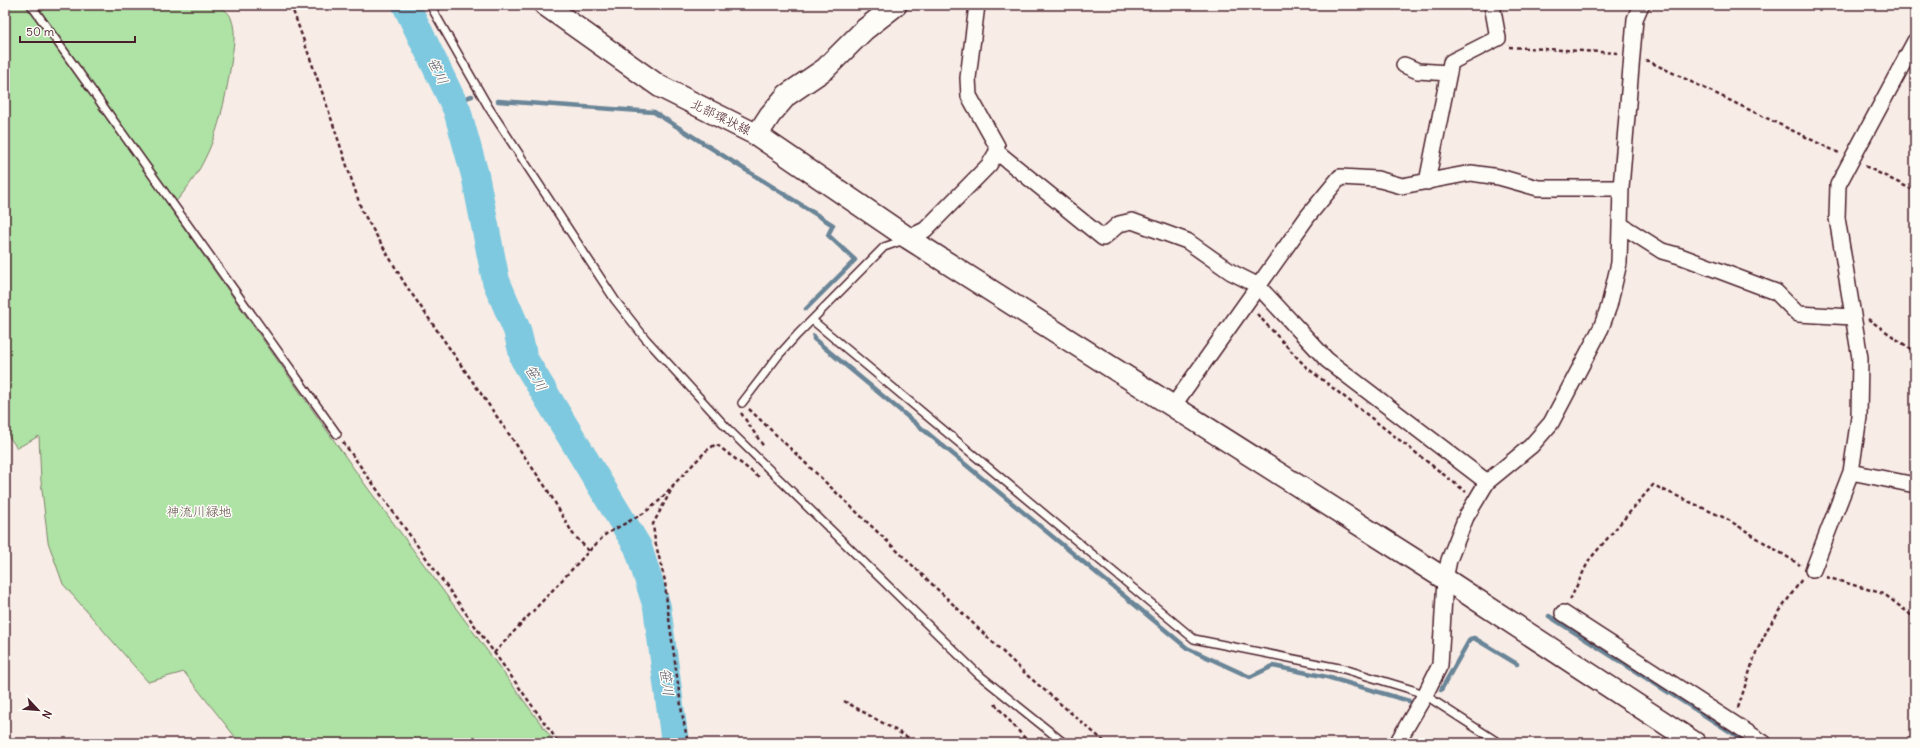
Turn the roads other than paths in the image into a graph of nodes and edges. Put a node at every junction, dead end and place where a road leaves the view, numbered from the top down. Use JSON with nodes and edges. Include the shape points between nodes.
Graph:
{"nodes":[{"id":1,"x":31,"y":5,"type":"edge"},
{"id":2,"x":430,"y":5,"type":"edge"},
{"id":3,"x":896,"y":5,"type":"edge"},
{"id":4,"x":977,"y":5,"type":"edge"},
{"id":5,"x":1492,"y":5,"type":"edge"},
{"id":6,"x":1641,"y":5,"type":"edge"},
{"id":7,"x":548,"y":6,"type":"edge"},
{"id":8,"x":1915,"y":41,"type":"edge"},
{"id":9,"x":1404,"y":66,"type":"dead end"},
{"id":10,"x":1449,"y":73,"type":"junction"},
{"id":11,"x":757,"y":135,"type":"junction"},
{"id":12,"x":997,"y":152,"type":"junction"},
{"id":13,"x":1427,"y":182,"type":"junction"},
{"id":14,"x":1621,"y":188,"type":"junction"},
{"id":15,"x":1621,"y":225,"type":"junction"},
{"id":16,"x":908,"y":238,"type":"junction"},
{"id":17,"x":1257,"y":285,"type":"junction"},
{"id":18,"x":1853,"y":316,"type":"junction"},
{"id":19,"x":812,"y":320,"type":"junction"},
{"id":20,"x":742,"y":403,"type":"road end"},
{"id":21,"x":1173,"y":406,"type":"junction"},
{"id":22,"x":337,"y":434,"type":"road end"},
{"id":23,"x":1851,"y":472,"type":"junction"},
{"id":24,"x":1487,"y":482,"type":"junction"},
{"id":25,"x":1915,"y":486,"type":"edge"},
{"id":26,"x":1813,"y":570,"type":"road end"},
{"id":27,"x":1445,"y":579,"type":"junction"},
{"id":28,"x":1563,"y":613,"type":"road end"},
{"id":29,"x":1425,"y":695,"type":"junction"},
{"id":30,"x":1064,"y":743,"type":"edge"},
{"id":31,"x":1397,"y":743,"type":"edge"},
{"id":32,"x":1499,"y":743,"type":"edge"},
{"id":33,"x":1694,"y":743,"type":"edge"},
{"id":34,"x":1764,"y":743,"type":"edge"}],
"edges":[{"from":1,"to":22,"type":"lane"},
{"from":2,"to":30,"type":"lane","via":[[488,108],[615,300],[645,338],[730,430],[978,674]]},
{"from":3,"to":11,"type":"street","name":"北部環状線","via":[[864,30],[825,69],[787,95]]},
{"from":4,"to":12,"type":"street","via":[[968,96],[997,146]]},
{"from":5,"to":10,"type":"street","via":[[1498,38],[1451,62]]},
{"from":6,"to":14,"type":"street","via":[[1635,19]]},
{"from":7,"to":11,"type":"street","name":"北部環状線","via":[[659,86]]},
{"from":8,"to":18,"type":"street","via":[[1838,185],[1837,218]]},
{"from":9,"to":10,"type":"street","via":[[1418,71]]},
{"from":10,"to":13,"type":"street"},
{"from":11,"to":16,"type":"street"},
{"from":12,"to":16,"type":"street","via":[[989,165],[925,230]]},
{"from":12,"to":17,"type":"street","via":[[1102,238],[1119,224],[1132,221],[1187,241],[1231,272]]},
{"from":13,"to":14,"type":"street","via":[[1471,173],[1499,177],[1538,188]]},
{"from":13,"to":17,"type":"street","via":[[1402,186],[1377,179],[1340,177]]},
{"from":14,"to":15,"type":"street"},
{"from":15,"to":18,"type":"street","via":[[1662,251],[1776,292],[1798,314]]},
{"from":15,"to":24,"type":"street","via":[[1619,263],[1601,328],[1551,423],[1531,446]]},
{"from":16,"to":19,"type":"lane","via":[[884,247]]},
{"from":16,"to":21,"type":"street"},
{"from":17,"to":21,"type":"street"},
{"from":17,"to":24,"type":"street","via":[[1327,360]]},
{"from":18,"to":23,"type":"street","via":[[1860,358],[1860,380],[1859,417]]},
{"from":19,"to":20,"type":"lane","via":[[778,356]]},
{"from":19,"to":29,"type":"lane","via":[[1194,639],[1344,669]]},
{"from":21,"to":27,"type":"street"},
{"from":23,"to":25,"type":"street"},
{"from":23,"to":26,"type":"street"},
{"from":24,"to":27,"type":"street","via":[[1458,535]]},
{"from":27,"to":29,"type":"street","via":[[1440,665]]},
{"from":27,"to":33,"type":"street"},
{"from":28,"to":34,"type":"street"},
{"from":29,"to":31,"type":"street"},
{"from":29,"to":32,"type":"lane"}]}
